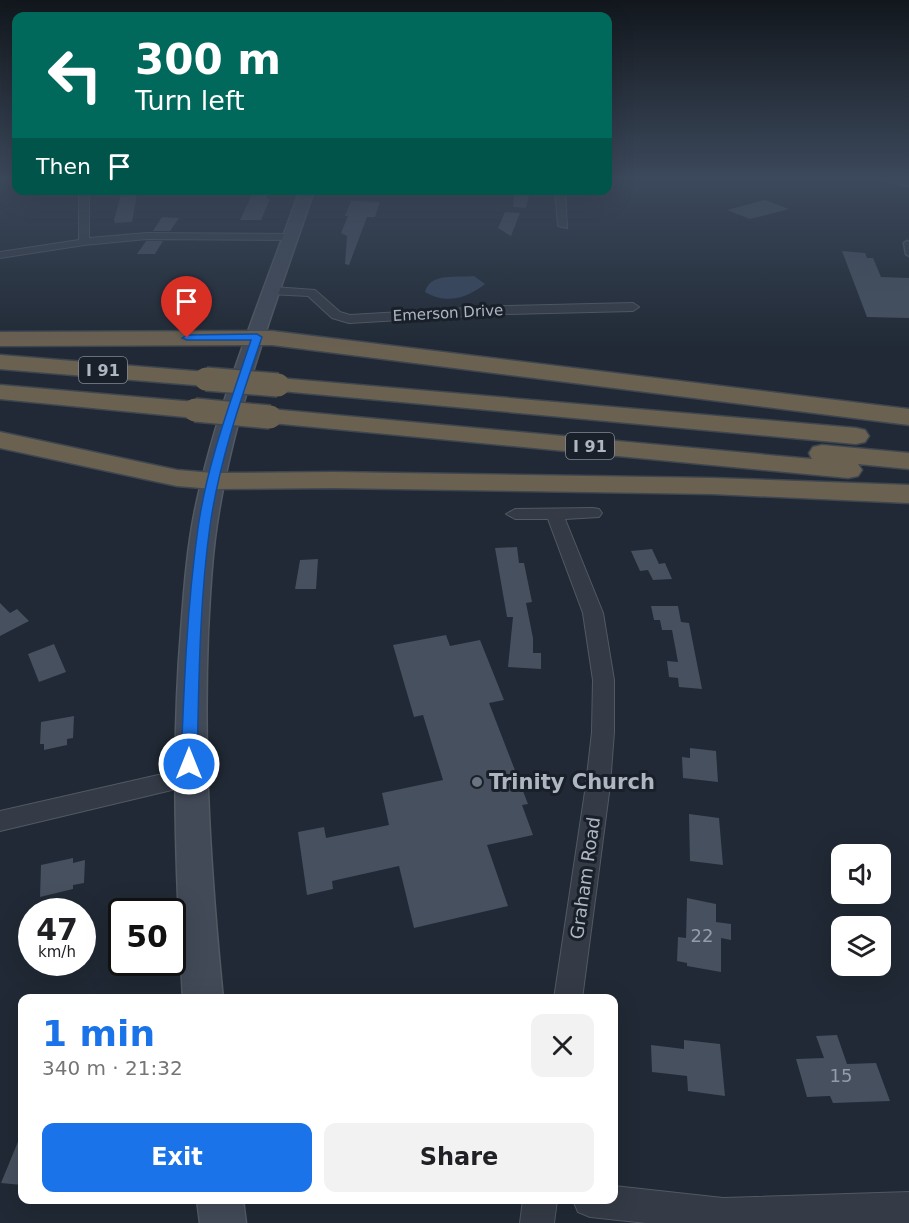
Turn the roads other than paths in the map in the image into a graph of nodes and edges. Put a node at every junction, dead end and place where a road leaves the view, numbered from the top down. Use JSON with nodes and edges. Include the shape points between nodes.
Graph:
{"nodes":[{"id":1,"x":84,"y":236,"type":"edge"},
{"id":2,"x":146,"y":236,"type":"edge"},
{"id":3,"x":158,"y":236,"type":"edge"},
{"id":4,"x":291,"y":237,"type":"joint"},
{"id":5,"x":84,"y":242,"type":"junction"},
{"id":6,"x":907,"y":243,"type":"dead end"},
{"id":7,"x":909,"y":254,"type":"edge"},
{"id":8,"x":0,"y":255,"type":"edge"},
{"id":9,"x":273,"y":291,"type":"junction"},
{"id":10,"x":633,"y":307,"type":"dead end"},
{"id":11,"x":257,"y":337,"type":"junction"},
{"id":12,"x":0,"y":339,"type":"edge"},
{"id":13,"x":0,"y":362,"type":"edge"},
{"id":14,"x":0,"y":373,"type":"edge"},
{"id":15,"x":0,"y":380,"type":"edge"},
{"id":16,"x":0,"y":392,"type":"edge"},
{"id":17,"x":201,"y":394,"type":"junction"},
{"id":18,"x":274,"y":401,"type":"junction"},
{"id":19,"x":909,"y":417,"type":"edge"},
{"id":20,"x":0,"y":440,"type":"edge"},
{"id":21,"x":909,"y":440,"type":"edge"},
{"id":22,"x":909,"y":454,"type":"edge"},
{"id":23,"x":909,"y":461,"type":"edge"},
{"id":24,"x":909,"y":475,"type":"edge"},
{"id":25,"x":213,"y":481,"type":"junction"},
{"id":26,"x":909,"y":494,"type":"edge"},
{"id":27,"x":593,"y":513,"type":"dead end"},
{"id":28,"x":515,"y":514,"type":"dead end"},
{"id":29,"x":554,"y":514,"type":"junction"},
{"id":30,"x":189,"y":777,"type":"junction"},
{"id":31,"x":0,"y":821,"type":"edge"},
{"id":32,"x":203,"y":994,"type":"edge"},
{"id":33,"x":569,"y":994,"type":"edge"},
{"id":34,"x":618,"y":1203,"type":"edge"},
{"id":35,"x":220,"y":1204,"type":"edge"},
{"id":36,"x":539,"y":1204,"type":"edge"},
{"id":37,"x":909,"y":1209,"type":"edge"},
{"id":38,"x":222,"y":1223,"type":"edge"},
{"id":39,"x":537,"y":1223,"type":"edge"}],
"edges":[{"from":1,"to":5,"type":"street"},
{"from":2,"to":5,"type":"street"},
{"from":3,"to":4,"type":"street"},
{"from":4,"to":9,"type":"main road"},
{"from":5,"to":8,"type":"street"},
{"from":6,"to":7,"type":"lane"},
{"from":9,"to":10,"type":"street","name":"Emerson Drive","via":[[311,293],[336,315],[349,319]]},
{"from":9,"to":11,"type":"main road"},
{"from":11,"to":12,"type":"highway"},
{"from":11,"to":19,"type":"highway"},
{"from":11,"to":25,"type":"main road"},
{"from":13,"to":17,"type":"highway","number":"I 91"},
{"from":14,"to":17,"type":"highway"},
{"from":15,"to":17,"type":"highway"},
{"from":16,"to":17,"type":"highway","number":"I 91"},
{"from":17,"to":18,"type":"highway","number":"I 91","bridge":true},
{"from":18,"to":21,"type":"highway","number":"I 91"},
{"from":18,"to":22,"type":"highway"},
{"from":18,"to":23,"type":"highway"},
{"from":18,"to":24,"type":"highway","number":"I 91"},
{"from":20,"to":25,"type":"highway","via":[[177,478]]},
{"from":25,"to":26,"type":"highway","via":[[712,486]]},
{"from":25,"to":30,"type":"main road","via":[[197,592]]},
{"from":27,"to":29,"type":"street"},
{"from":28,"to":29,"type":"street"},
{"from":29,"to":33,"type":"street","name":"Graham Road","via":[[592,609],[604,683],[599,778]]},
{"from":30,"to":31,"type":"street"},
{"from":30,"to":32,"type":"main road"},
{"from":34,"to":37,"type":"street","via":[[723,1215]]},
{"from":35,"to":38,"type":"main road"},
{"from":36,"to":39,"type":"street"}]}
